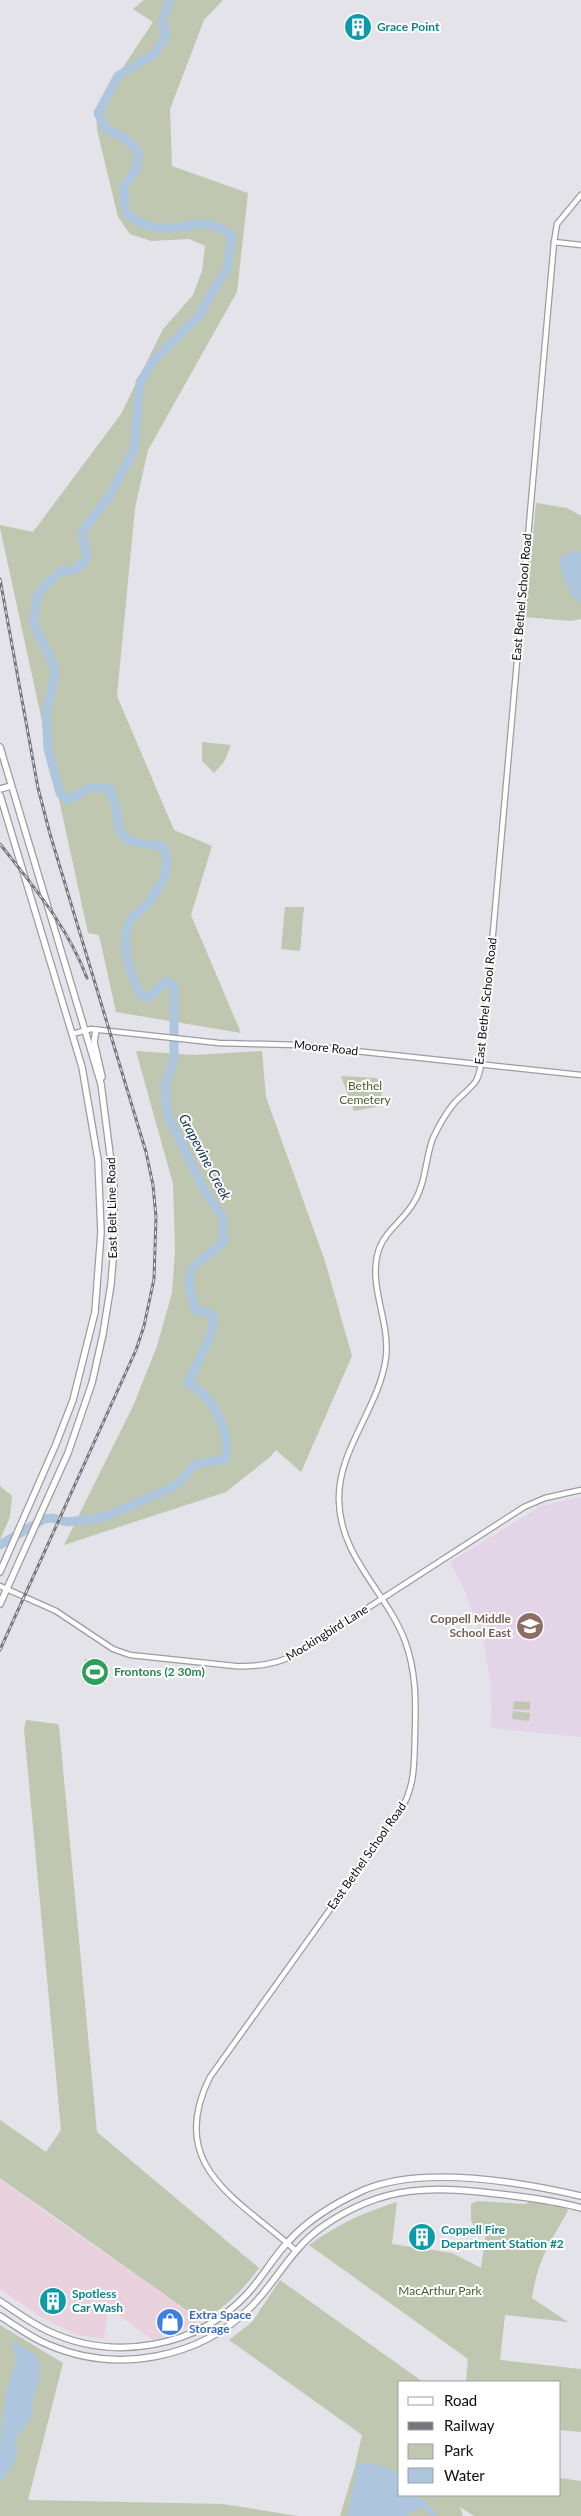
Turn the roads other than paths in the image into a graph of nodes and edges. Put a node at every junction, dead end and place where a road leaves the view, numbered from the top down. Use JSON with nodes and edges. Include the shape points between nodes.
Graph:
{"nodes":[{"id":1,"x":581,"y":195,"type":"edge"},
{"id":2,"x":554,"y":242,"type":"junction"},
{"id":3,"x":581,"y":245,"type":"edge"},
{"id":4,"x":0,"y":747,"type":"edge"},
{"id":5,"x":11,"y":786,"type":"junction"},
{"id":6,"x":0,"y":789,"type":"edge"},
{"id":7,"x":0,"y":795,"type":"edge"},
{"id":8,"x":85,"y":1029,"type":"junction"},
{"id":9,"x":96,"y":1030,"type":"junction"},
{"id":10,"x":72,"y":1034,"type":"junction"},
{"id":11,"x":480,"y":1064,"type":"junction"},
{"id":12,"x":581,"y":1075,"type":"edge"},
{"id":13,"x":101,"y":1084,"type":"junction"},
{"id":14,"x":94,"y":1312,"type":"junction"},
{"id":15,"x":106,"y":1314,"type":"junction"},
{"id":16,"x":581,"y":1490,"type":"edge"},
{"id":17,"x":0,"y":1572,"type":"edge"},
{"id":18,"x":0,"y":1586,"type":"edge"},
{"id":19,"x":7,"y":1589,"type":"junction"},
{"id":20,"x":381,"y":1599,"type":"junction"},
{"id":21,"x":0,"y":1604,"type":"edge"},
{"id":22,"x":581,"y":2196,"type":"edge"},
{"id":23,"x":581,"y":2208,"type":"edge"},
{"id":24,"x":287,"y":2243,"type":"junction"},
{"id":25,"x":295,"y":2250,"type":"junction"},
{"id":26,"x":0,"y":2301,"type":"edge"},
{"id":27,"x":0,"y":2316,"type":"edge"},
{"id":28,"x":97,"y":2346,"type":"junction"},
{"id":29,"x":96,"y":2358,"type":"junction"}],
"edges":[{"from":1,"to":2,"type":"street","name":"East Bethel School Road","via":[[557,224]]},
{"from":2,"to":3,"type":"street"},
{"from":2,"to":11,"type":"street","name":"East Bethel School Road"},
{"from":4,"to":5,"type":"main road","name":"East Belt Line Road"},
{"from":5,"to":6,"type":"main road"},
{"from":5,"to":8,"type":"main road","name":"East Belt Line Road"},
{"from":7,"to":10,"type":"main road","name":"East Belt Line Road"},
{"from":8,"to":9,"type":"street","name":"Moore Road"},
{"from":8,"to":10,"type":"street","name":"Moore Road"},
{"from":8,"to":13,"type":"main road","name":"East Belt Line Road"},
{"from":9,"to":11,"type":"street","name":"Moore Road","via":[[219,1044],[299,1045]]},
{"from":9,"to":13,"type":"main road","via":[[94,1042],[101,1068]]},
{"from":10,"to":14,"type":"main road","name":"East Belt Line Road","via":[[84,1076],[98,1160],[101,1232]]},
{"from":11,"to":12,"type":"street","name":"Moore Road"},
{"from":11,"to":20,"type":"street","name":"East Bethel School Road","via":[[477,1079],[448,1111],[438,1128],[419,1194],[412,1207],[386,1235],[376,1259],[375,1283],[385,1319],[386,1359],[344,1466],[339,1501],[341,1527],[346,1541]]},
{"from":13,"to":15,"type":"main road","name":"East Belt Line Road","via":[[114,1185],[114,1247]]},
{"from":14,"to":15,"type":"main road"},
{"from":14,"to":17,"type":"main road","name":"East Belt Line Road","via":[[73,1400]]},
{"from":15,"to":19,"type":"main road","name":"East Belt Line Road","via":[[92,1383],[68,1452]]},
{"from":16,"to":20,"type":"street","name":"Mockingbird Lane","via":[[545,1498],[524,1508]]},
{"from":18,"to":19,"type":"street","name":"Mockingbird Lane"},
{"from":19,"to":20,"type":"street","name":"Mockingbird Lane","via":[[59,1613],[113,1650],[153,1658],[249,1667],[290,1658]]},
{"from":19,"to":21,"type":"main road","name":"East Belt Line Road"},
{"from":20,"to":24,"type":"street","name":"East Bethel School Road","via":[[405,1640],[415,1681],[416,1761],[411,1791],[396,1818],[210,2077],[198,2110],[197,2141],[206,2166],[217,2183]]},
{"from":22,"to":24,"type":"main road","via":[[538,2187],[452,2177],[408,2178],[385,2182],[340,2202],[317,2215]]},
{"from":23,"to":25,"type":"main road","via":[[452,2188],[420,2189],[380,2198],[351,2210],[322,2227]]},
{"from":24,"to":25,"type":"street","name":"East Bethel School Road"},
{"from":24,"to":28,"type":"main road","via":[[246,2294],[225,2313],[196,2330],[152,2346]]},
{"from":25,"to":29,"type":"main road","via":[[250,2308],[205,2340],[159,2357],[131,2360]]},
{"from":26,"to":28,"type":"main road","via":[[49,2331]]},
{"from":27,"to":29,"type":"main road","via":[[48,2345]]},
{"from":28,"to":29,"type":"main road"}]}
